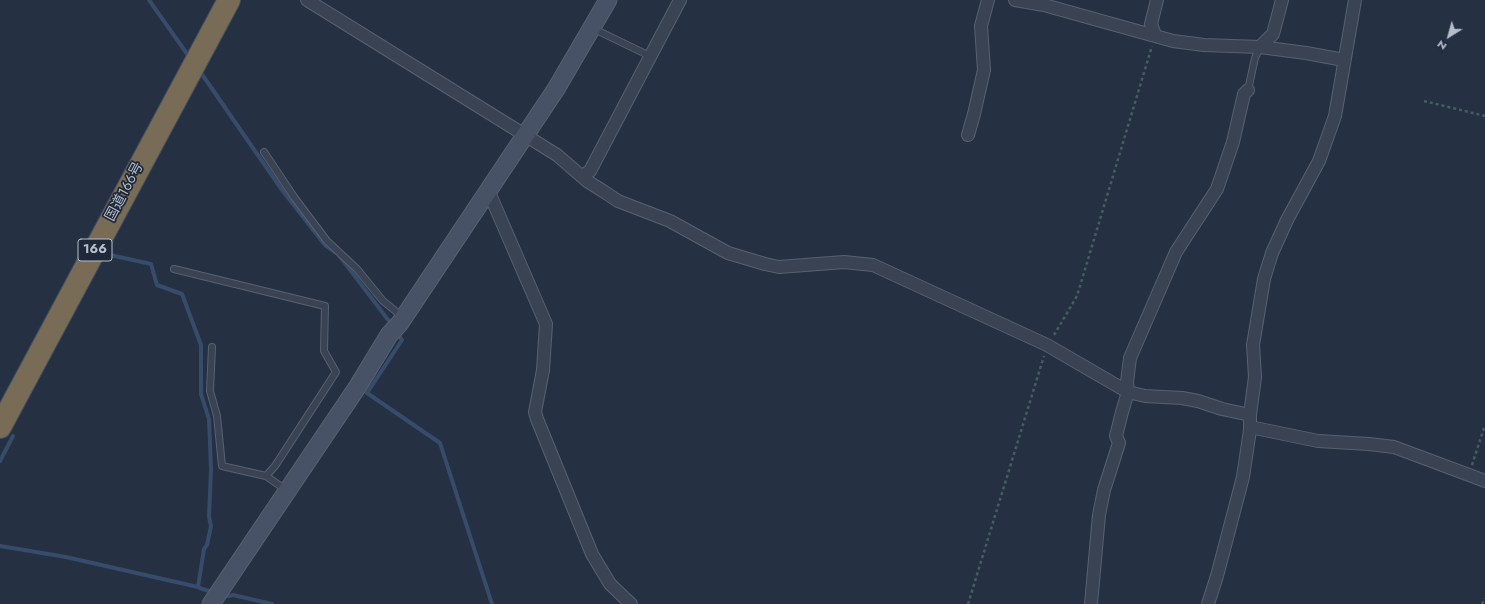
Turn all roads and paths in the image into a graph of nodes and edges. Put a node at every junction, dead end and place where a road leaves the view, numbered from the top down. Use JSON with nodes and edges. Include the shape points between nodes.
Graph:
{"nodes":[{"id":1,"x":229,"y":0,"type":"edge"},
{"id":2,"x":307,"y":0,"type":"edge"},
{"id":3,"x":608,"y":0,"type":"edge"},
{"id":4,"x":680,"y":0,"type":"edge"},
{"id":5,"x":988,"y":0,"type":"edge"},
{"id":6,"x":1015,"y":0,"type":"edge"},
{"id":7,"x":1157,"y":0,"type":"edge"},
{"id":8,"x":1282,"y":0,"type":"edge"},
{"id":9,"x":1355,"y":0,"type":"edge"},
{"id":10,"x":592,"y":28,"type":"junction"},
{"id":11,"x":1155,"y":35,"type":"junction"},
{"id":12,"x":1260,"y":47,"type":"junction"},
{"id":13,"x":650,"y":56,"type":"junction"},
{"id":14,"x":1344,"y":60,"type":"junction"},
{"id":15,"x":1248,"y":90,"type":"joint"},
{"id":16,"x":1424,"y":102,"type":"dead end"},
{"id":17,"x":1485,"y":116,"type":"edge"},
{"id":18,"x":525,"y":135,"type":"junction"},
{"id":19,"x":968,"y":135,"type":"dead end"},
{"id":20,"x":264,"y":152,"type":"dead end"},
{"id":21,"x":582,"y":176,"type":"junction"},
{"id":22,"x":488,"y":190,"type":"junction"},
{"id":23,"x":174,"y":269,"type":"dead end"},
{"id":24,"x":402,"y":320,"type":"junction"},
{"id":25,"x":1049,"y":342,"type":"junction"},
{"id":26,"x":212,"y":347,"type":"dead end"},
{"id":27,"x":1128,"y":392,"type":"junction"},
{"id":28,"x":1250,"y":421,"type":"junction"},
{"id":29,"x":1485,"y":425,"type":"edge"},
{"id":30,"x":0,"y":427,"type":"edge"},
{"id":31,"x":1469,"y":475,"type":"junction"},
{"id":32,"x":266,"y":476,"type":"junction"},
{"id":33,"x":1485,"y":481,"type":"edge"},
{"id":34,"x":288,"y":491,"type":"junction"},
{"id":35,"x":1485,"y":598,"type":"edge"},
{"id":36,"x":213,"y":602,"type":"edge"},
{"id":37,"x":630,"y":604,"type":"edge"},
{"id":38,"x":968,"y":604,"type":"edge"},
{"id":39,"x":1091,"y":604,"type":"edge"},
{"id":40,"x":1208,"y":604,"type":"edge"},
{"id":41,"x":1482,"y":604,"type":"edge"}],
"edges":[{"from":1,"to":30,"type":"highway","name":"国道166号","number":"166"},
{"from":2,"to":18,"type":"street"},
{"from":3,"to":10,"type":"street"},
{"from":4,"to":13,"type":"street"},
{"from":5,"to":19,"type":"street","via":[[981,26],[984,70]]},
{"from":6,"to":11,"type":"street","via":[[1044,5]]},
{"from":7,"to":11,"type":"street","via":[[1151,24]]},
{"from":8,"to":12,"type":"street","via":[[1273,34]]},
{"from":9,"to":14,"type":"street"},
{"from":10,"to":13,"type":"lane"},
{"from":10,"to":18,"type":"street"},
{"from":11,"to":12,"type":"street","via":[[1172,41],[1204,45]]},
{"from":11,"to":25,"type":"path","via":[[1077,296]]},
{"from":12,"to":14,"type":"street"},
{"from":12,"to":15,"type":"lane"},
{"from":13,"to":21,"type":"street","via":[[590,171]]},
{"from":14,"to":28,"type":"street","via":[[1335,116],[1319,161],[1287,220],[1267,269],[1253,345],[1255,377]]},
{"from":15,"to":27,"type":"street","via":[[1244,94],[1234,142],[1216,189],[1176,252],[1130,358]]},
{"from":16,"to":17,"type":"path"},
{"from":18,"to":21,"type":"street","via":[[557,155]]},
{"from":18,"to":22,"type":"street"},
{"from":20,"to":24,"type":"lane","via":[[327,241],[357,269]]},
{"from":21,"to":25,"type":"street","via":[[618,200],[670,221],[728,253],[779,267],[844,262],[873,265]]},
{"from":22,"to":24,"type":"street"},
{"from":22,"to":37,"type":"street","via":[[546,324],[543,370],[535,412],[537,419],[592,554],[610,584]]},
{"from":23,"to":32,"type":"lane","via":[[325,306],[324,351],[336,372]]},
{"from":24,"to":34,"type":"street","via":[[389,335]]},
{"from":25,"to":27,"type":"street"},
{"from":25,"to":38,"type":"path"},
{"from":26,"to":32,"type":"lane","via":[[210,391],[217,416],[222,466]]},
{"from":27,"to":28,"type":"street","via":[[1198,401]]},
{"from":27,"to":39,"type":"street","via":[[1116,436],[1119,443],[1099,515]]},
{"from":28,"to":31,"type":"street","via":[[1318,441],[1394,447]]},
{"from":28,"to":40,"type":"street","via":[[1243,477]]},
{"from":29,"to":31,"type":"path"},
{"from":31,"to":33,"type":"street"},
{"from":32,"to":34,"type":"lane"},
{"from":34,"to":36,"type":"street"},
{"from":35,"to":41,"type":"path"}]}
